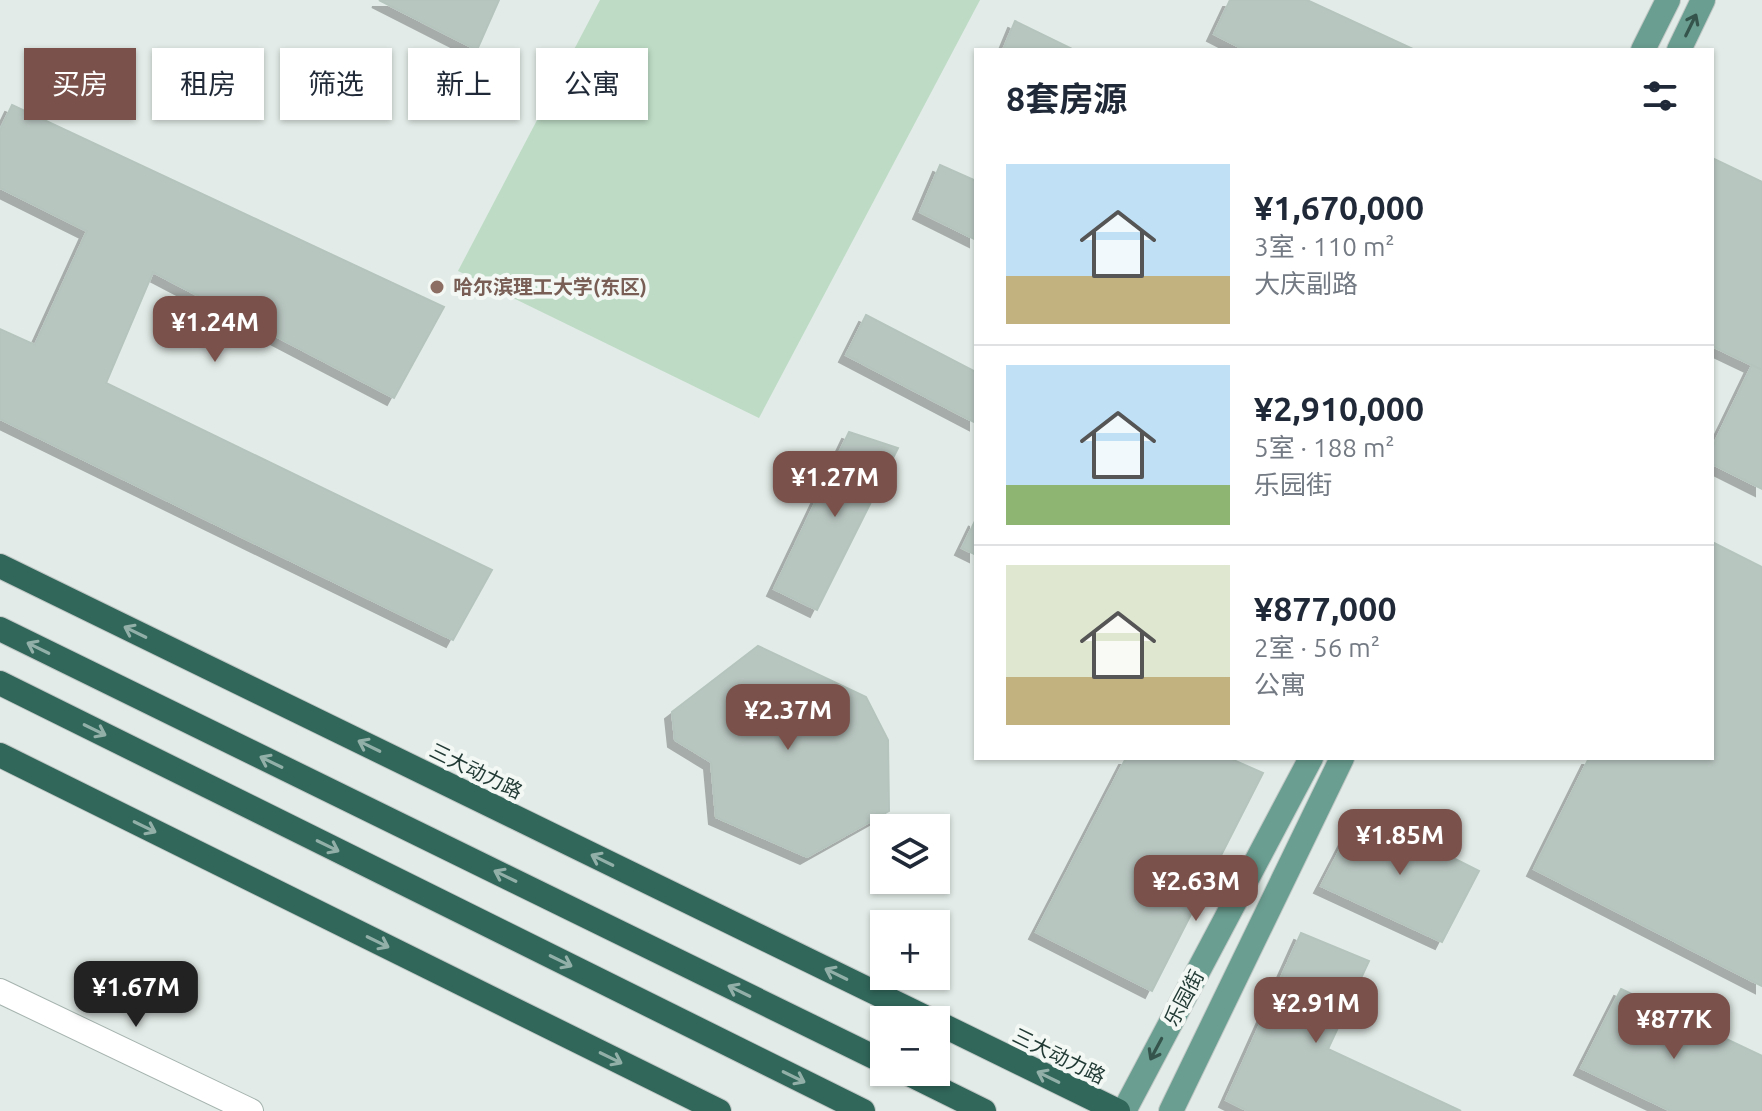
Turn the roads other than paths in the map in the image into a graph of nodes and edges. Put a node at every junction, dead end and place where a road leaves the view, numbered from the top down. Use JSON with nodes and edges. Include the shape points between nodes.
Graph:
{"nodes":[{"id":1,"x":1668,"y":0,"type":"edge"},
{"id":2,"x":1703,"y":0,"type":"edge"},
{"id":3,"x":1644,"y":48,"type":"edge"},
{"id":4,"x":1680,"y":48,"type":"edge"},
{"id":5,"x":0,"y":566,"type":"edge"},
{"id":6,"x":0,"y":629,"type":"edge"},
{"id":7,"x":0,"y":683,"type":"edge"},
{"id":8,"x":0,"y":755,"type":"edge"},
{"id":9,"x":1310,"y":760,"type":"edge"},
{"id":10,"x":1341,"y":760,"type":"edge"},
{"id":11,"x":0,"y":991,"type":"edge"},
{"id":12,"x":903,"y":1006,"type":"edge"},
{"id":13,"x":950,"y":1029,"type":"edge"},
{"id":14,"x":870,"y":1055,"type":"edge"},
{"id":15,"x":933,"y":1086,"type":"edge"},
{"id":16,"x":251,"y":1111,"type":"edge"},
{"id":17,"x":719,"y":1111,"type":"edge"},
{"id":18,"x":863,"y":1111,"type":"edge"},
{"id":19,"x":984,"y":1111,"type":"edge"},
{"id":20,"x":1121,"y":1111,"type":"edge"},
{"id":21,"x":1171,"y":1111,"type":"edge"}],
"edges":[{"from":1,"to":3,"type":"main road"},
{"from":4,"to":2,"type":"main road","one_way":true},
{"from":12,"to":5,"type":"highway","name":"三大动力路","one_way":true},
{"from":14,"to":6,"type":"highway","one_way":true},
{"from":7,"to":18,"type":"highway","one_way":true},
{"from":8,"to":17,"type":"highway","one_way":true},
{"from":9,"to":20,"type":"main road","name":"乐园街","one_way":true},
{"from":10,"to":21,"type":"main road","name":"乐园街"},
{"from":11,"to":16,"type":"street"},
{"from":20,"to":13,"type":"highway","name":"三大动力路","one_way":true},
{"from":15,"to":19,"type":"highway"}]}
